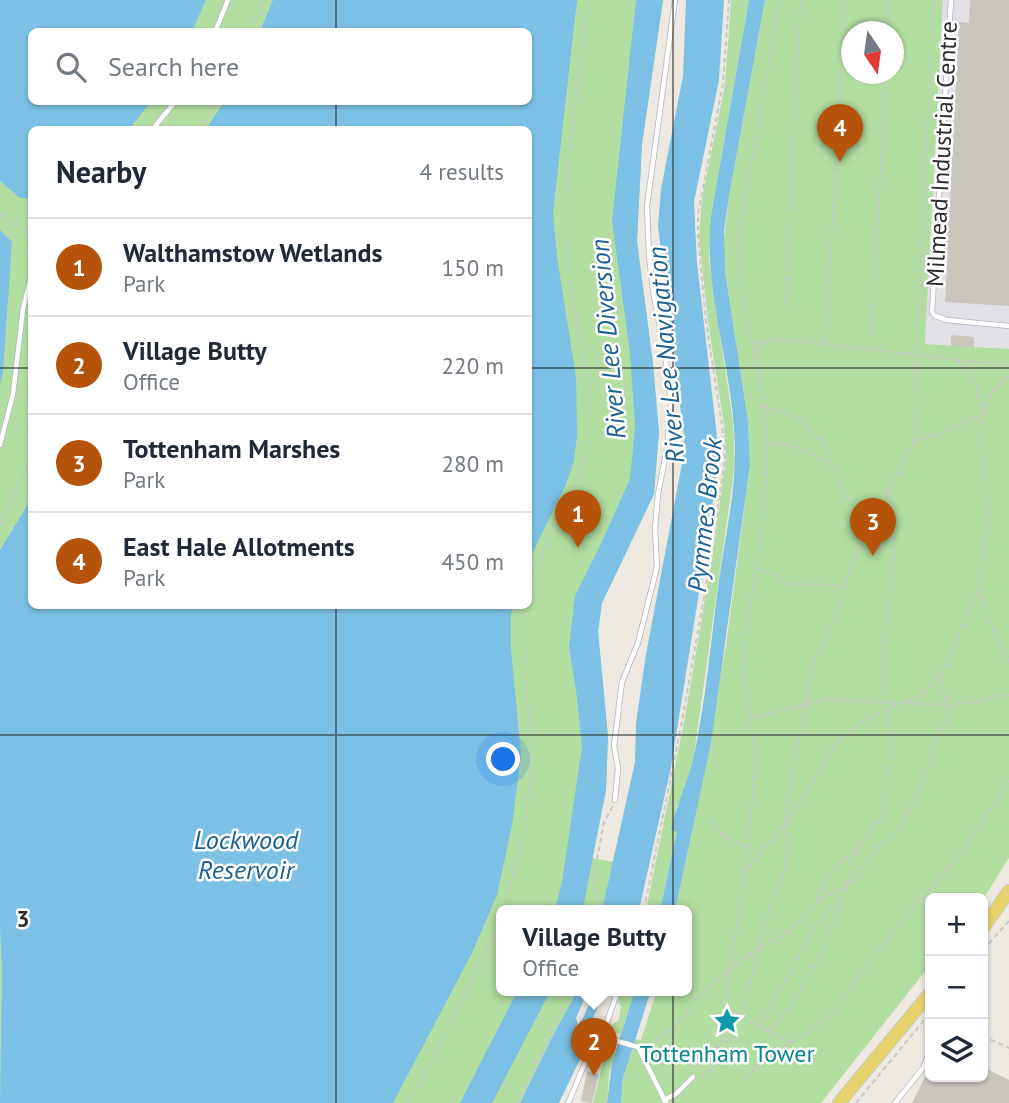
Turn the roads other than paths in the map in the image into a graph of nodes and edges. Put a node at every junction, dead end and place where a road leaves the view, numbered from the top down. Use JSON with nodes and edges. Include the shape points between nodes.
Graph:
{"nodes":[{"id":1,"x":228,"y":0,"type":"edge"},
{"id":2,"x":675,"y":0,"type":"edge"},
{"id":3,"x":951,"y":0,"type":"edge"},
{"id":4,"x":217,"y":28,"type":"edge"},
{"id":5,"x":172,"y":105,"type":"edge"},
{"id":6,"x":155,"y":126,"type":"edge"},
{"id":7,"x":28,"y":289,"type":"edge"},
{"id":8,"x":1009,"y":326,"type":"edge"},
{"id":9,"x":0,"y":445,"type":"edge"},
{"id":10,"x":615,"y":800,"type":"road end"},
{"id":11,"x":1009,"y":891,"type":"edge"},
{"id":12,"x":988,"y":921,"type":"edge"},
{"id":13,"x":616,"y":996,"type":"edge"},
{"id":14,"x":925,"y":999,"type":"edge"},
{"id":15,"x":606,"y":1038,"type":"junction"},
{"id":16,"x":925,"y":1063,"type":"edge"},
{"id":17,"x":693,"y":1077,"type":"dead end"},
{"id":18,"x":665,"y":1102,"type":"edge"},
{"id":19,"x":568,"y":1103,"type":"edge"},
{"id":20,"x":839,"y":1103,"type":"edge"},
{"id":21,"x":895,"y":1103,"type":"edge"}],
"edges":[{"from":1,"to":4,"type":"lane"},
{"from":2,"to":10,"type":"lane","via":[[648,206],[653,291],[671,404],[656,517],[657,567],[638,643],[622,682],[614,746],[618,768]]},
{"from":3,"to":8,"type":"lane","name":"Milmead Industrial Centre","via":[[932,312],[947,320]]},
{"from":5,"to":6,"type":"lane"},
{"from":7,"to":9,"type":"lane","via":[[13,394]]},
{"from":11,"to":12,"type":"main road"},
{"from":13,"to":15,"type":"lane"},
{"from":14,"to":20,"type":"main road"},
{"from":15,"to":18,"type":"lane","via":[[641,1051]]},
{"from":15,"to":19,"type":"lane","via":[[589,1056]]},
{"from":16,"to":21,"type":"lane"},
{"from":17,"to":18,"type":"lane"}]}
